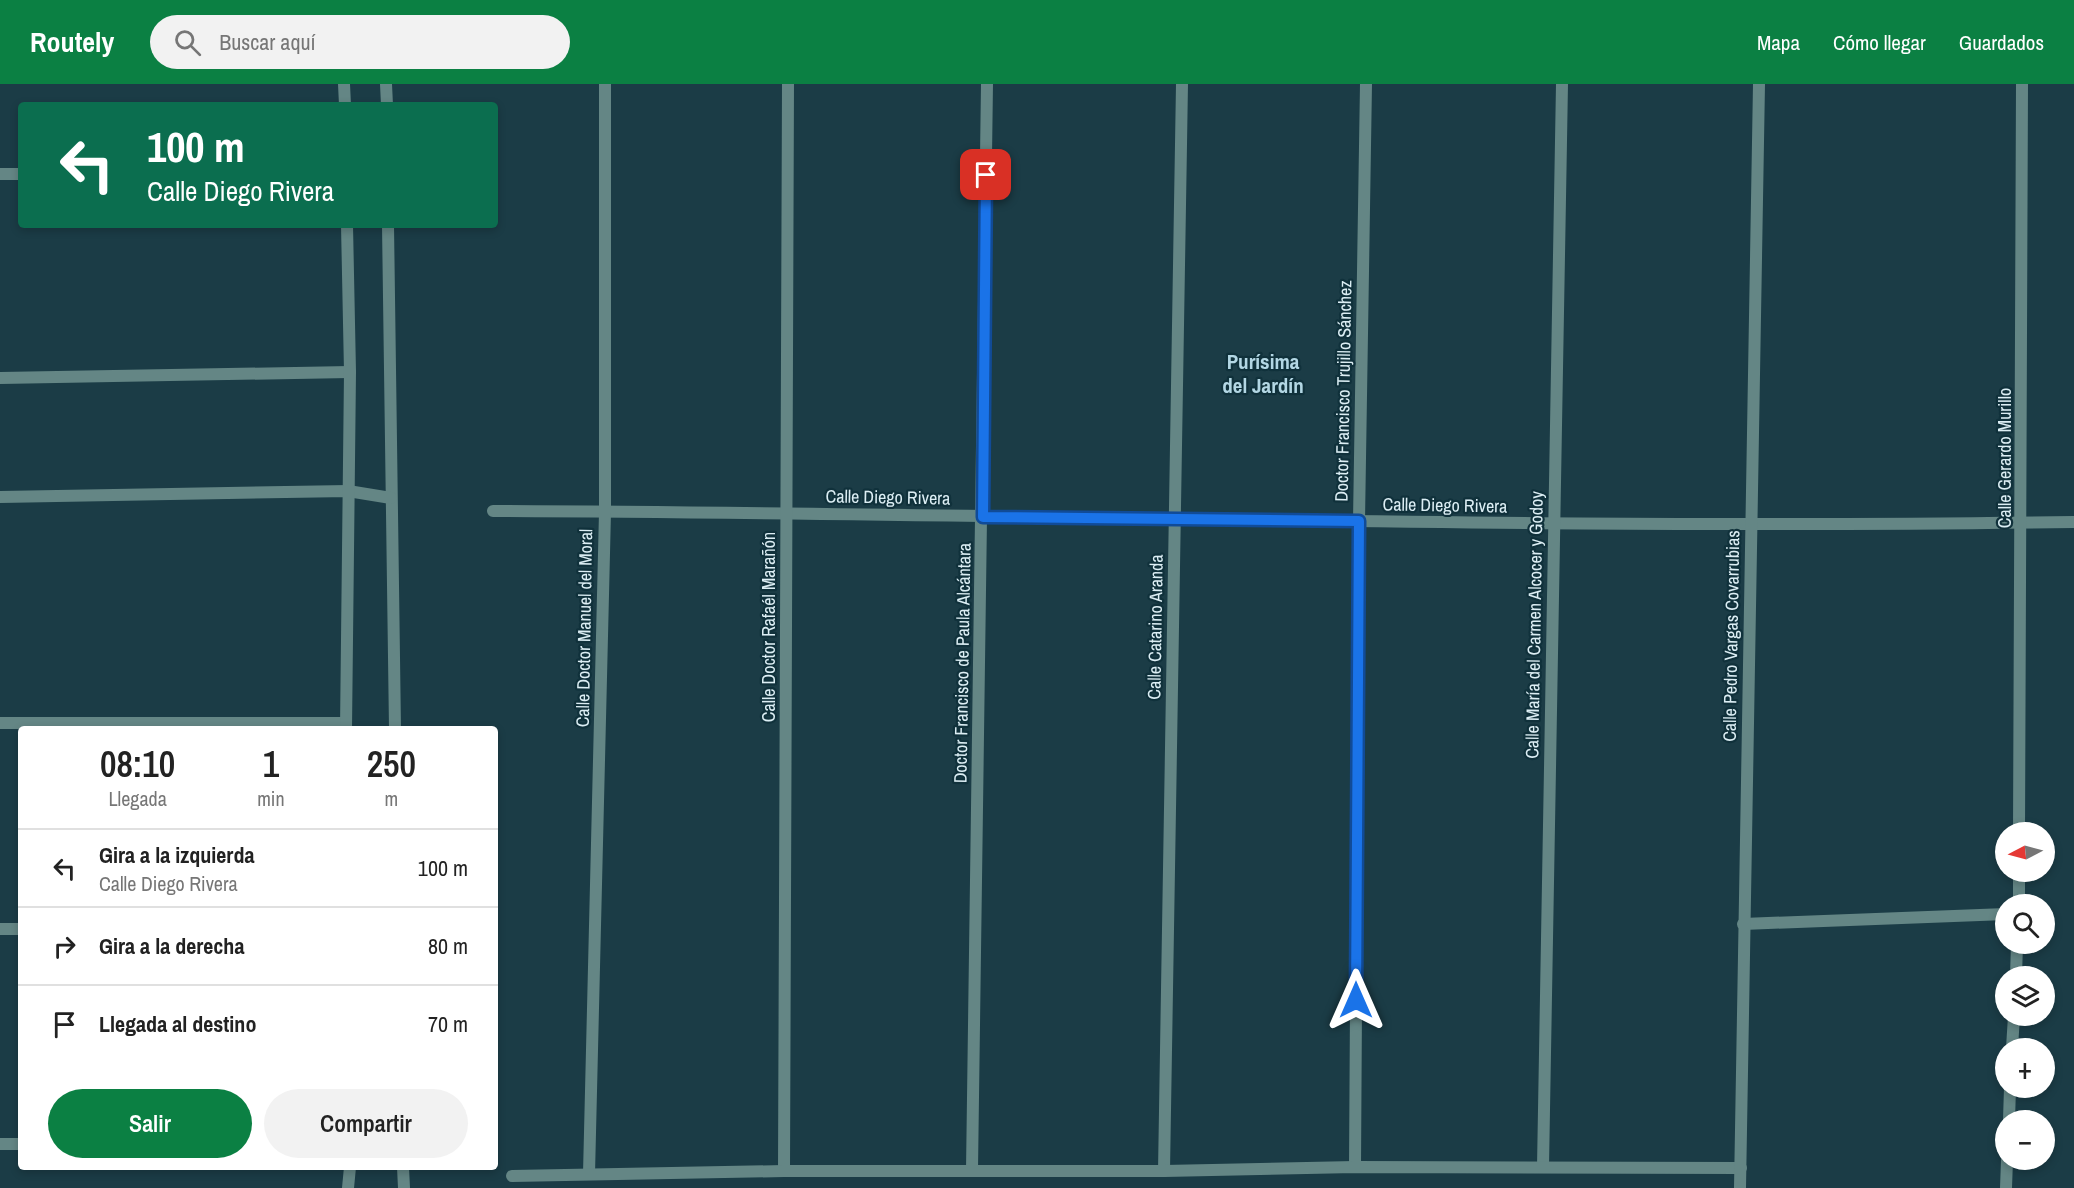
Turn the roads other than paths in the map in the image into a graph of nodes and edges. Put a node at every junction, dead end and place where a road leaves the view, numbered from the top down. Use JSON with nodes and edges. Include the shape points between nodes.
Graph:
{"nodes":[{"id":1,"x":344,"y":84,"type":"edge"},
{"id":2,"x":387,"y":84,"type":"edge"},
{"id":3,"x":605,"y":84,"type":"edge"},
{"id":4,"x":788,"y":84,"type":"edge"},
{"id":5,"x":987,"y":84,"type":"edge"},
{"id":6,"x":1182,"y":84,"type":"edge"},
{"id":7,"x":1366,"y":84,"type":"edge"},
{"id":8,"x":1562,"y":84,"type":"edge"},
{"id":9,"x":1759,"y":84,"type":"edge"},
{"id":10,"x":2022,"y":84,"type":"edge"},
{"id":11,"x":345,"y":102,"type":"edge"},
{"id":12,"x":387,"y":102,"type":"edge"},
{"id":13,"x":0,"y":174,"type":"edge"},
{"id":14,"x":18,"y":174,"type":"edge"},
{"id":15,"x":347,"y":228,"type":"edge"},
{"id":16,"x":388,"y":228,"type":"edge"},
{"id":17,"x":350,"y":372,"type":"junction"},
{"id":18,"x":0,"y":378,"type":"edge"},
{"id":19,"x":348,"y":491,"type":"junction"},
{"id":20,"x":0,"y":498,"type":"edge"},
{"id":21,"x":391,"y":498,"type":"junction"},
{"id":22,"x":493,"y":512,"type":"dead end"},
{"id":23,"x":605,"y":512,"type":"junction"},
{"id":24,"x":787,"y":512,"type":"junction"},
{"id":25,"x":983,"y":517,"type":"junction"},
{"id":26,"x":1174,"y":519,"type":"junction"},
{"id":27,"x":1359,"y":521,"type":"junction"},
{"id":28,"x":2074,"y":522,"type":"edge"},
{"id":29,"x":1751,"y":523,"type":"junction"},
{"id":30,"x":2022,"y":523,"type":"junction"},
{"id":31,"x":1553,"y":524,"type":"junction"},
{"id":32,"x":0,"y":723,"type":"edge"},
{"id":33,"x":346,"y":726,"type":"edge"},
{"id":34,"x":395,"y":726,"type":"edge"},
{"id":35,"x":2019,"y":822,"type":"edge"},
{"id":36,"x":1995,"y":914,"type":"edge"},
{"id":37,"x":1743,"y":924,"type":"junction"},
{"id":38,"x":0,"y":928,"type":"edge"},
{"id":39,"x":18,"y":929,"type":"edge"},
{"id":40,"x":0,"y":1144,"type":"edge"},
{"id":41,"x":18,"y":1144,"type":"edge"},
{"id":42,"x":1355,"y":1167,"type":"junction"},
{"id":43,"x":1543,"y":1167,"type":"junction"},
{"id":44,"x":1741,"y":1168,"type":"junction"},
{"id":45,"x":350,"y":1170,"type":"edge"},
{"id":46,"x":403,"y":1170,"type":"edge"},
{"id":47,"x":972,"y":1170,"type":"junction"},
{"id":48,"x":2007,"y":1170,"type":"edge"},
{"id":49,"x":784,"y":1171,"type":"junction"},
{"id":50,"x":1164,"y":1172,"type":"junction"},
{"id":51,"x":589,"y":1174,"type":"junction"},
{"id":52,"x":512,"y":1176,"type":"dead end"},
{"id":53,"x":348,"y":1188,"type":"edge"},
{"id":54,"x":404,"y":1188,"type":"edge"},
{"id":55,"x":1740,"y":1188,"type":"edge"},
{"id":56,"x":2006,"y":1188,"type":"edge"}],
"edges":[{"from":1,"to":11,"type":"street"},
{"from":2,"to":12,"type":"street"},
{"from":3,"to":23,"type":"street","name":"Calle Doctor Manuel del Moral"},
{"from":4,"to":24,"type":"street","name":"Calle Doctor Rafaél Marañón"},
{"from":5,"to":25,"type":"street","name":"Doctor Francisco de Paula Alcántara"},
{"from":6,"to":26,"type":"street","name":"Calle Catarino Aranda"},
{"from":7,"to":27,"type":"street","name":"Doctor Francisco Trujillo Sánchez"},
{"from":8,"to":31,"type":"street","name":"Calle María del Carmen Alcocer y Godoy"},
{"from":9,"to":29,"type":"street","name":"Calle Pedro Vargas Covarrubias"},
{"from":10,"to":30,"type":"street","name":"Calle Gerardo Murillo"},
{"from":13,"to":14,"type":"street"},
{"from":15,"to":17,"type":"street"},
{"from":16,"to":21,"type":"street"},
{"from":17,"to":18,"type":"street"},
{"from":17,"to":19,"type":"street"},
{"from":19,"to":20,"type":"street"},
{"from":19,"to":21,"type":"street"},
{"from":19,"to":33,"type":"street"},
{"from":21,"to":34,"type":"street"},
{"from":22,"to":23,"type":"street","name":"Calle Diego Rivera"},
{"from":23,"to":24,"type":"street","name":"Calle Diego Rivera"},
{"from":23,"to":51,"type":"street","name":"Calle Doctor Manuel del Moral"},
{"from":24,"to":25,"type":"street","name":"Calle Diego Rivera"},
{"from":24,"to":49,"type":"street","name":"Calle Doctor Rafaél Marañón"},
{"from":25,"to":26,"type":"street","name":"Calle Diego Rivera"},
{"from":25,"to":47,"type":"street","name":"Doctor Francisco de Paula Alcántara"},
{"from":26,"to":27,"type":"street","name":"Calle Diego Rivera"},
{"from":26,"to":50,"type":"street","name":"Calle Catarino Aranda"},
{"from":27,"to":31,"type":"street","name":"Calle Diego Rivera"},
{"from":27,"to":42,"type":"street","name":"Doctor Francisco Trujillo Sánchez"},
{"from":28,"to":30,"type":"street","name":"Calle Diego Rivera"},
{"from":29,"to":30,"type":"street","name":"Calle Diego Rivera"},
{"from":29,"to":31,"type":"street","name":"Calle Diego Rivera"},
{"from":29,"to":37,"type":"street","name":"Calle Pedro Vargas Covarrubias"},
{"from":30,"to":35,"type":"street","name":"Calle Gerardo Murillo"},
{"from":31,"to":43,"type":"street","name":"Calle María del Carmen Alcocer y Godoy"},
{"from":32,"to":33,"type":"street"},
{"from":36,"to":37,"type":"street"},
{"from":37,"to":44,"type":"street","name":"Calle Pedro Vargas Covarrubias"},
{"from":38,"to":39,"type":"street"},
{"from":40,"to":41,"type":"street"},
{"from":42,"to":43,"type":"street"},
{"from":42,"to":50,"type":"street"},
{"from":43,"to":44,"type":"street"},
{"from":44,"to":55,"type":"street","name":"Calle Pedro Vargas Covarrubias"},
{"from":45,"to":53,"type":"street"},
{"from":46,"to":54,"type":"street"},
{"from":47,"to":49,"type":"street"},
{"from":47,"to":50,"type":"street"},
{"from":48,"to":56,"type":"street"},
{"from":49,"to":51,"type":"street"},
{"from":51,"to":52,"type":"street"}]}
